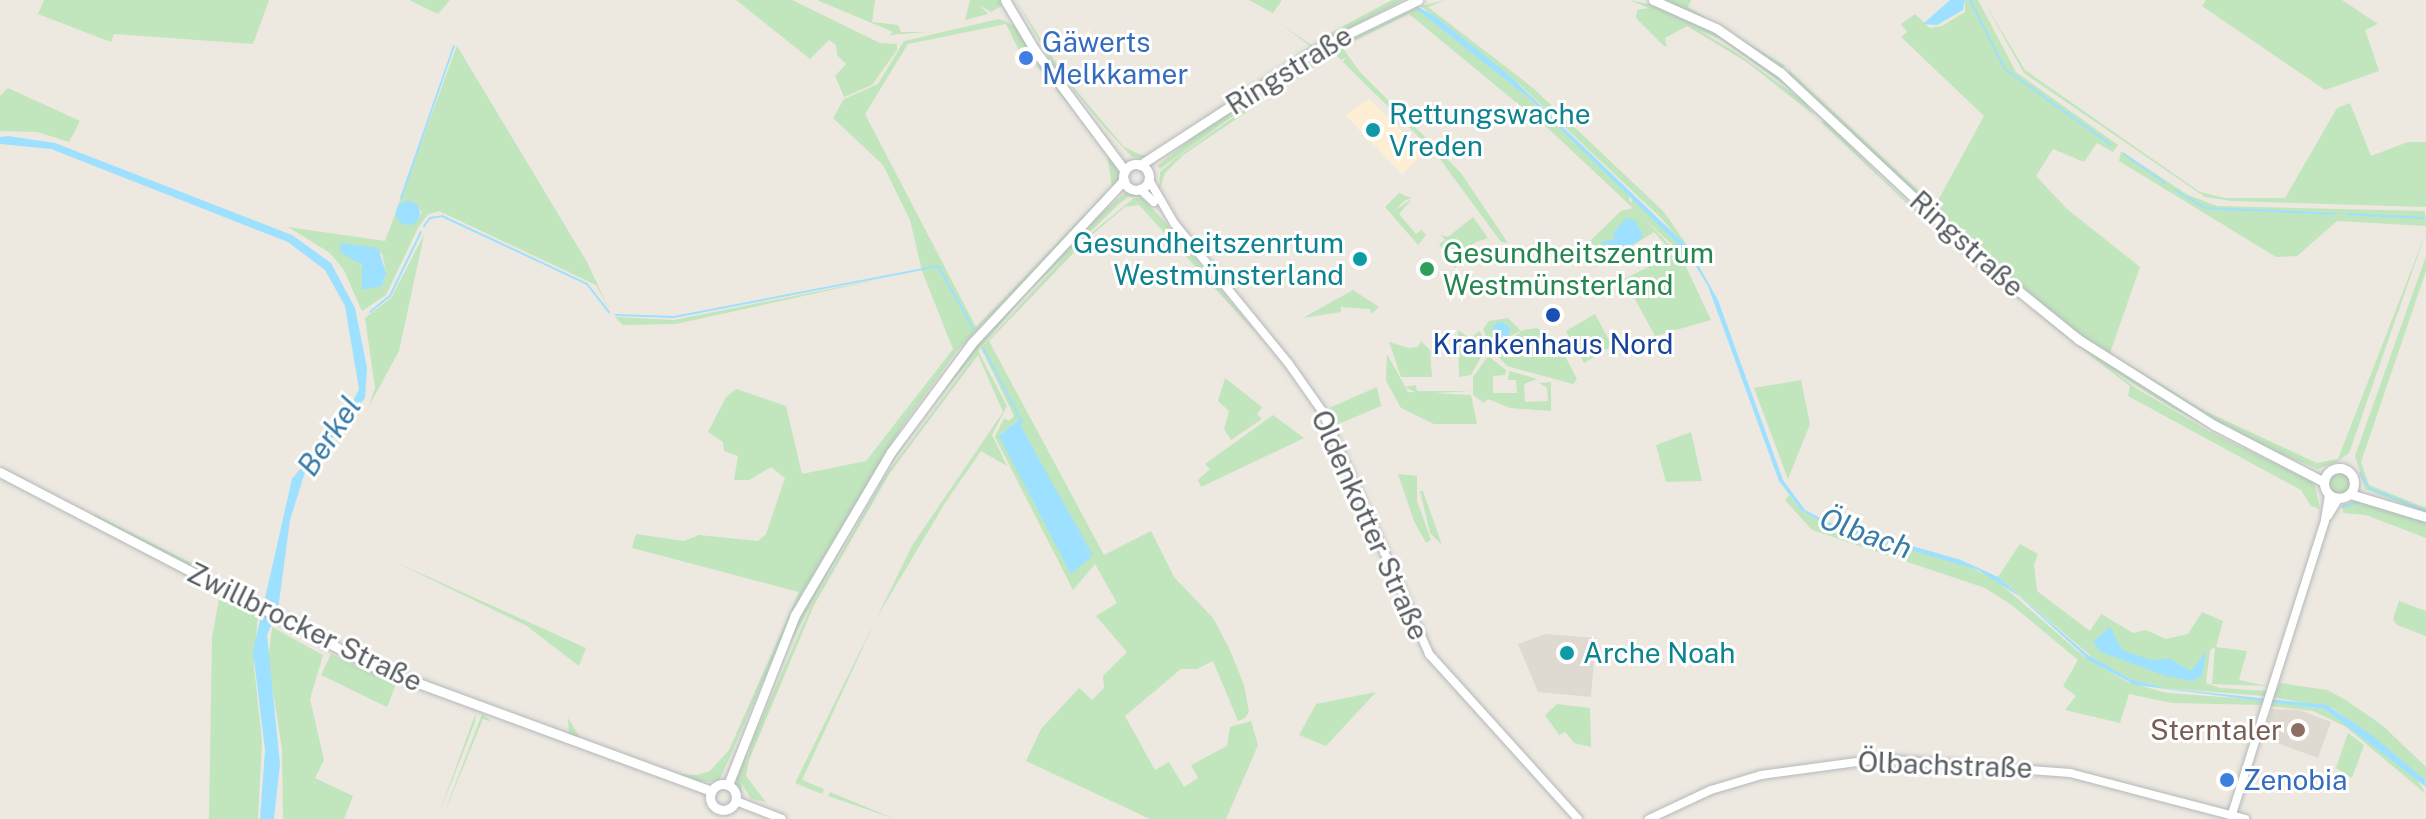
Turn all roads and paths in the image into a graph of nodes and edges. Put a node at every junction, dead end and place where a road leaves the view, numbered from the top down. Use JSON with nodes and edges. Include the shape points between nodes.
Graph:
{"nodes":[{"id":1,"x":1005,"y":0,"type":"edge"},
{"id":2,"x":1418,"y":0,"type":"edge"},
{"id":3,"x":1653,"y":0,"type":"edge"},
{"id":4,"x":1182,"y":140,"type":"junction"},
{"id":5,"x":1132,"y":176,"type":"junction"},
{"id":6,"x":1149,"y":178,"type":"junction"},
{"id":7,"x":1174,"y":223,"type":"junction"},
{"id":8,"x":0,"y":472,"type":"edge"},
{"id":9,"x":2327,"y":477,"type":"junction"},
{"id":10,"x":2352,"y":490,"type":"junction"},
{"id":11,"x":2334,"y":496,"type":"junction"},
{"id":12,"x":2426,"y":517,"type":"edge"},
{"id":13,"x":728,"y":785,"type":"junction"},
{"id":14,"x":711,"y":791,"type":"junction"},
{"id":15,"x":736,"y":801,"type":"junction"},
{"id":16,"x":717,"y":814,"type":"edge"},
{"id":17,"x":2232,"y":814,"type":"junction"},
{"id":18,"x":782,"y":819,"type":"edge"},
{"id":19,"x":1578,"y":819,"type":"edge"},
{"id":20,"x":1649,"y":819,"type":"edge"},
{"id":21,"x":2245,"y":819,"type":"edge"}],
"edges":[{"from":1,"to":5,"type":"main road","via":[[1034,49]]},
{"from":2,"to":4,"type":"main road","name":"Ringstraße","via":[[1311,53]]},
{"from":3,"to":9,"type":"main road","name":"Ringstraße","via":[[1716,28],[1781,73],[1982,261],[2078,339],[2214,425]]},
{"from":4,"to":5,"type":"main road","name":"Ringstraße"},
{"from":4,"to":6,"type":"main road","name":"Ringstraße"},
{"from":5,"to":6,"type":"main road","name":"Ringstraße"},
{"from":5,"to":6,"type":"main road"},
{"from":5,"to":7,"type":"street"},
{"from":5,"to":13,"type":"main road","name":"Ringstraße","via":[[1014,296],[926,401],[858,502],[772,664]]},
{"from":6,"to":7,"type":"street"},
{"from":7,"to":19,"type":"street","name":"Oldenkotter Straße","via":[[1322,411],[1429,654]]},
{"from":8,"to":14,"type":"main road","name":"Zwillbrocker Straße","via":[[398,677]]},
{"from":9,"to":10,"type":"main road","name":"Ringstraße","via":[[2345,470]]},
{"from":9,"to":11,"type":"main road"},
{"from":10,"to":11,"type":"main road"},
{"from":10,"to":12,"type":"main road"},
{"from":11,"to":17,"type":"street"},
{"from":13,"to":14,"type":"main road"},
{"from":13,"to":15,"type":"main road"},
{"from":14,"to":16,"type":"main road"},
{"from":15,"to":16,"type":"main road"},
{"from":15,"to":18,"type":"street"},
{"from":17,"to":20,"type":"street","name":"Ölbachstraße","via":[[2058,771],[1879,759],[1761,775],[1711,790]]},
{"from":17,"to":21,"type":"street","name":"Ölbachstraße"}]}
